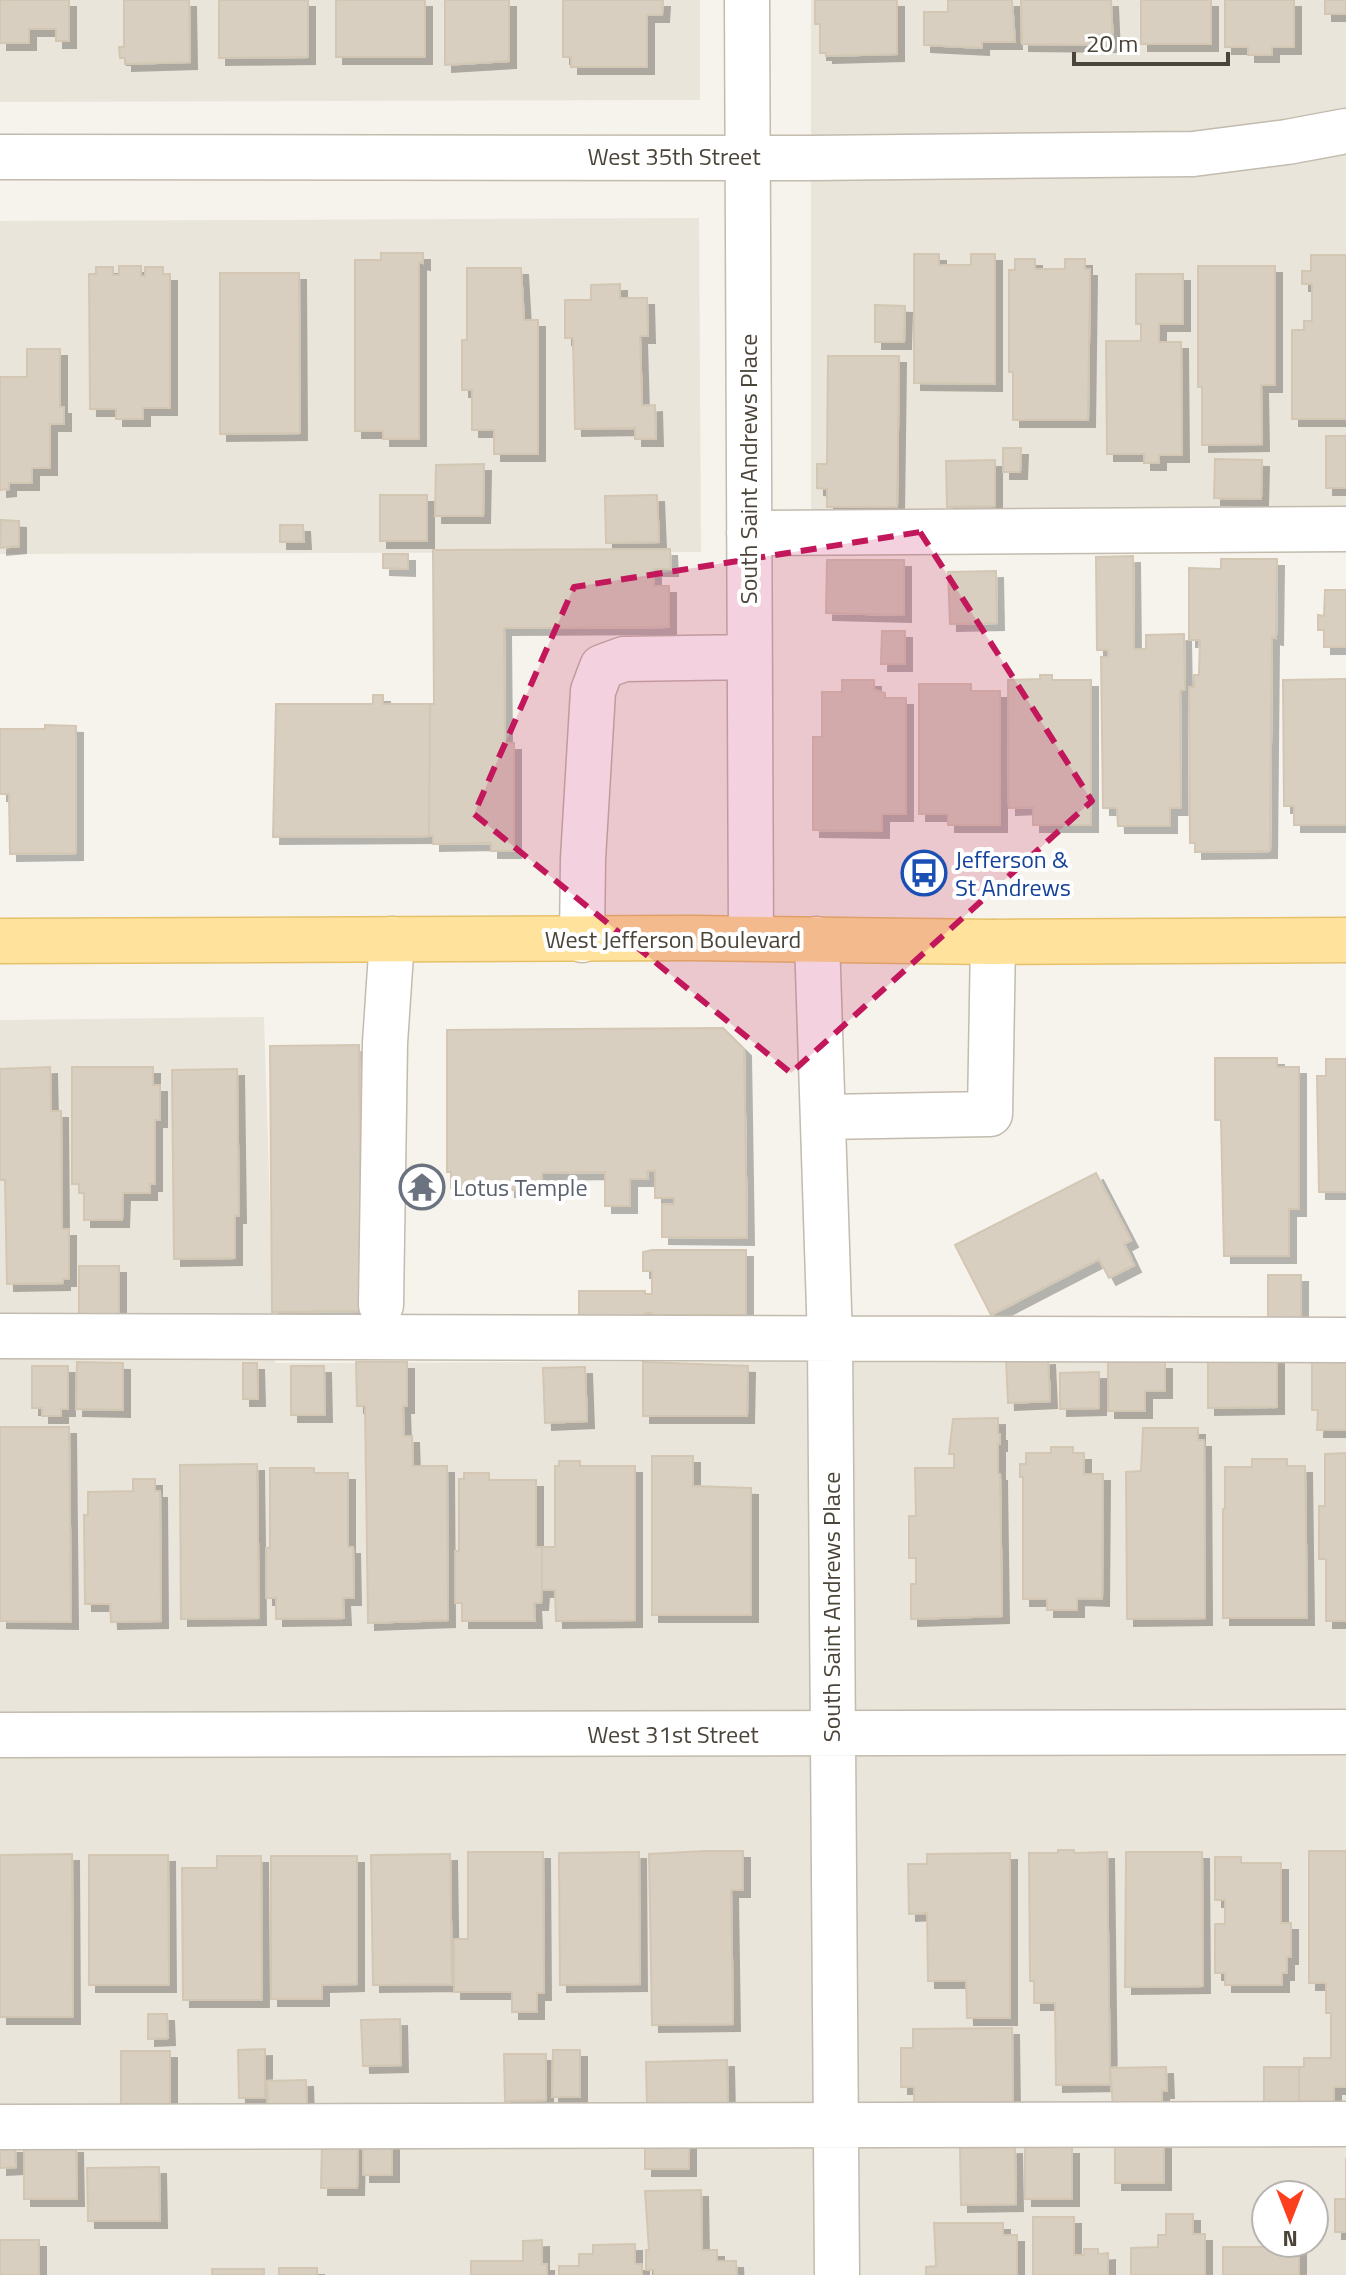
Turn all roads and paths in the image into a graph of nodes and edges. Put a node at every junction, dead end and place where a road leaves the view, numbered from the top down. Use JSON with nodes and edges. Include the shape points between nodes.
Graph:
{"nodes":[{"id":1,"x":747,"y":0,"type":"edge"},
{"id":2,"x":1346,"y":131,"type":"edge"},
{"id":3,"x":747,"y":156,"type":"junction"},
{"id":4,"x":0,"y":157,"type":"edge"},
{"id":5,"x":1346,"y":529,"type":"edge"},
{"id":6,"x":749,"y":533,"type":"junction"},
{"id":7,"x":749,"y":657,"type":"junction"},
{"id":8,"x":751,"y":938,"type":"junction"},
{"id":9,"x":392,"y":939,"type":"junction"},
{"id":10,"x":817,"y":939,"type":"junction"},
{"id":11,"x":582,"y":940,"type":"junction"},
{"id":12,"x":1346,"y":940,"type":"edge"},
{"id":13,"x":0,"y":941,"type":"edge"},
{"id":14,"x":993,"y":942,"type":"junction"},
{"id":15,"x":824,"y":1117,"type":"junction"},
{"id":16,"x":381,"y":1305,"type":"dead end"},
{"id":17,"x":0,"y":1336,"type":"edge"},
{"id":18,"x":830,"y":1340,"type":"junction"},
{"id":19,"x":1346,"y":1340,"type":"edge"},
{"id":20,"x":1346,"y":1732,"type":"edge"},
{"id":21,"x":832,"y":1733,"type":"junction"},
{"id":22,"x":0,"y":1735,"type":"edge"},
{"id":23,"x":1346,"y":2124,"type":"edge"},
{"id":24,"x":837,"y":2126,"type":"junction"},
{"id":25,"x":0,"y":2127,"type":"edge"},
{"id":26,"x":837,"y":2275,"type":"edge"}],
"edges":[{"from":1,"to":3,"type":"street","name":"South Saint Andrews Place"},
{"from":2,"to":3,"type":"street","name":"West 35th Street","via":[[1193,154]]},
{"from":3,"to":4,"type":"street","name":"West 35th Street"},
{"from":3,"to":6,"type":"street","name":"South Saint Andrews Place"},
{"from":5,"to":6,"type":"street"},
{"from":6,"to":7,"type":"street","name":"South Saint Andrews Place"},
{"from":7,"to":8,"type":"street","name":"South Saint Andrews Place"},
{"from":7,"to":11,"type":"street","via":[[624,659],[602,667],[593,691]]},
{"from":8,"to":10,"type":"main road","name":"West Jefferson Boulevard"},
{"from":8,"to":11,"type":"main road","name":"West Jefferson Boulevard"},
{"from":9,"to":11,"type":"main road","name":"West Jefferson Boulevard"},
{"from":9,"to":13,"type":"main road","name":"West Jefferson Boulevard"},
{"from":9,"to":16,"type":"street"},
{"from":10,"to":14,"type":"main road","name":"West Jefferson Boulevard"},
{"from":10,"to":15,"type":"street","name":"South Saint Andrews Place"},
{"from":12,"to":14,"type":"main road","name":"West Jefferson Boulevard"},
{"from":14,"to":15,"type":"street","via":[[990,1114]]},
{"from":15,"to":18,"type":"street","name":"South Saint Andrews Place"},
{"from":17,"to":18,"type":"street"},
{"from":18,"to":19,"type":"street"},
{"from":18,"to":21,"type":"street","name":"South Saint Andrews Place"},
{"from":20,"to":21,"type":"street","name":"West 31st Street"},
{"from":21,"to":22,"type":"street","name":"West 31st Street"},
{"from":21,"to":24,"type":"street","name":"South Saint Andrews Place"},
{"from":23,"to":24,"type":"street"},
{"from":24,"to":25,"type":"street"},
{"from":24,"to":26,"type":"street","name":"South Saint Andrews Place"}]}
